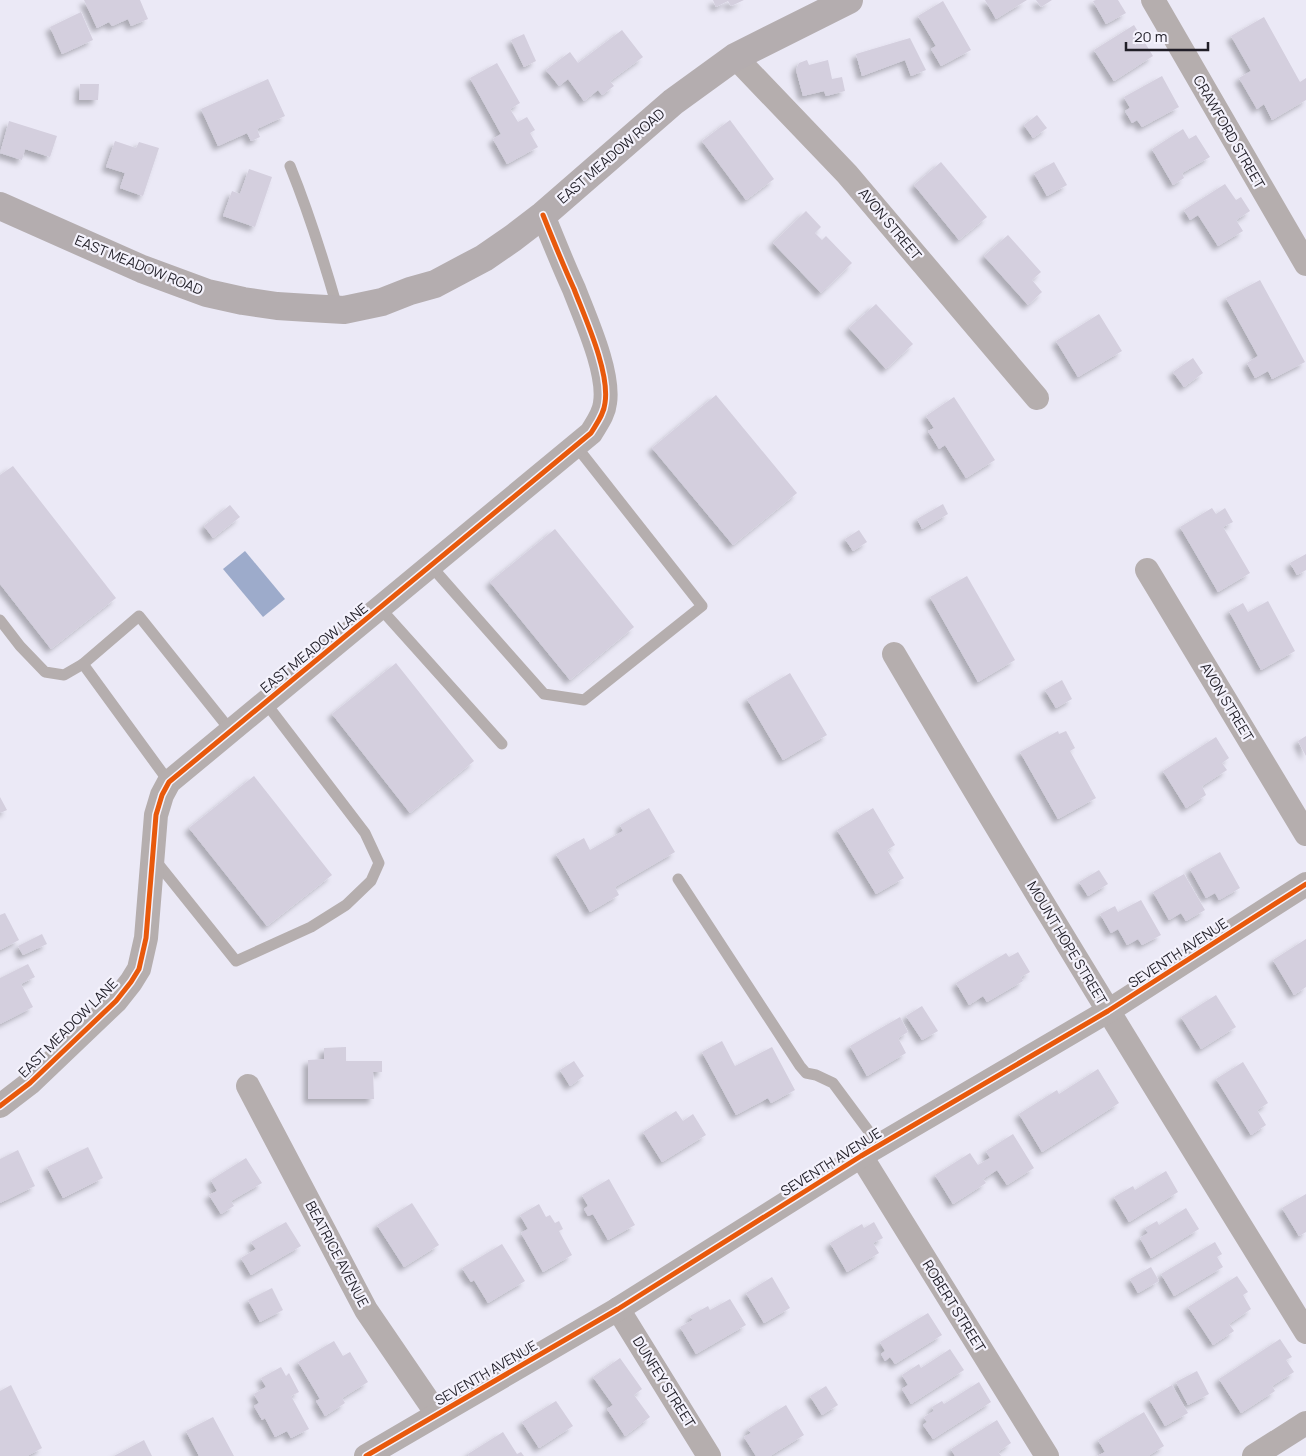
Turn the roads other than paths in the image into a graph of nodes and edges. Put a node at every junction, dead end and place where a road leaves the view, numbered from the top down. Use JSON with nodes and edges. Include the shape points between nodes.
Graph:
{"nodes":[{"id":1,"x":849,"y":0,"type":"edge"},
{"id":2,"x":1153,"y":0,"type":"edge"},
{"id":3,"x":735,"y":57,"type":"junction"},
{"id":4,"x":290,"y":166,"type":"dead end"},
{"id":5,"x":0,"y":206,"type":"edge"},
{"id":6,"x":543,"y":215,"type":"junction"},
{"id":7,"x":1306,"y":264,"type":"edge"},
{"id":8,"x":338,"y":310,"type":"junction"},
{"id":9,"x":1037,"y":398,"type":"dead end"},
{"id":10,"x":576,"y":446,"type":"junction"},
{"id":11,"x":431,"y":566,"type":"junction"},
{"id":12,"x":1147,"y":570,"type":"dead end"},
{"id":13,"x":380,"y":608,"type":"junction"},
{"id":14,"x":0,"y":620,"type":"edge"},
{"id":15,"x":894,"y":654,"type":"dead end"},
{"id":16,"x":83,"y":664,"type":"junction"},
{"id":17,"x":265,"y":702,"type":"junction"},
{"id":18,"x":231,"y":731,"type":"junction"},
{"id":19,"x":502,"y":744,"type":"dead end"},
{"id":20,"x":169,"y":782,"type":"junction"},
{"id":21,"x":1306,"y":834,"type":"edge"},
{"id":22,"x":153,"y":857,"type":"junction"},
{"id":23,"x":678,"y":879,"type":"dead end"},
{"id":24,"x":1306,"y":884,"type":"edge"},
{"id":25,"x":1108,"y":1011,"type":"junction"},
{"id":26,"x":248,"y":1086,"type":"dead end"},
{"id":27,"x":0,"y":1106,"type":"edge"},
{"id":28,"x":870,"y":1150,"type":"junction"},
{"id":29,"x":618,"y":1309,"type":"junction"},
{"id":30,"x":1306,"y":1332,"type":"edge"},
{"id":31,"x":437,"y":1414,"type":"junction"},
{"id":32,"x":1306,"y":1423,"type":"edge"},
{"id":33,"x":366,"y":1456,"type":"edge"},
{"id":34,"x":709,"y":1456,"type":"edge"},
{"id":35,"x":1047,"y":1456,"type":"edge"},
{"id":36,"x":1254,"y":1456,"type":"edge"}],
"edges":[{"from":1,"to":3,"type":"street","name":"EAST MEADOW ROAD"},
{"from":2,"to":7,"type":"street","name":"CRAWFORD STREET"},
{"from":3,"to":6,"type":"street","name":"EAST MEADOW ROAD","via":[[673,102]]},
{"from":3,"to":9,"type":"street","name":"AVON STREET","via":[[847,174]]},
{"from":4,"to":8,"type":"lane","via":[[324,259]]},
{"from":5,"to":8,"type":"street","name":"EAST MEADOW ROAD","via":[[142,269],[207,293],[277,306]]},
{"from":6,"to":8,"type":"street","name":"EAST MEADOW ROAD","via":[[484,258],[435,284],[382,302]]},
{"from":6,"to":10,"type":"street","name":"EAST MEADOW LANE","via":[[588,324],[605,382],[603,412],[590,433]]},
{"from":10,"to":11,"type":"street","name":"EAST MEADOW LANE"},
{"from":10,"to":11,"type":"lane","via":[[702,606],[584,700],[544,694]]},
{"from":11,"to":13,"type":"street","name":"EAST MEADOW LANE"},
{"from":12,"to":21,"type":"street","name":"AVON STREET"},
{"from":13,"to":17,"type":"street","name":"EAST MEADOW LANE"},
{"from":13,"to":19,"type":"lane"},
{"from":14,"to":16,"type":"lane","via":[[45,672],[64,675]]},
{"from":15,"to":25,"type":"street","name":"MOUNT HOPE STREET"},
{"from":16,"to":18,"type":"lane","via":[[138,616]]},
{"from":16,"to":20,"type":"lane"},
{"from":17,"to":18,"type":"street","name":"EAST MEADOW LANE"},
{"from":17,"to":22,"type":"lane","via":[[365,833],[379,863],[371,881],[346,905],[311,927],[236,961]]},
{"from":18,"to":20,"type":"street","name":"EAST MEADOW LANE"},
{"from":20,"to":22,"type":"street","name":"EAST MEADOW LANE","via":[[156,815]]},
{"from":22,"to":27,"type":"street","name":"EAST MEADOW LANE","via":[[146,938],[135,976],[116,1001],[30,1083]]},
{"from":23,"to":28,"type":"lane","via":[[800,1066],[806,1073],[833,1083]]},
{"from":24,"to":25,"type":"street","name":"SEVENTH AVENUE"},
{"from":25,"to":28,"type":"street","name":"SEVENTH AVENUE"},
{"from":25,"to":30,"type":"street","name":"MOUNT HOPE STREET"},
{"from":26,"to":31,"type":"street","name":"BEATRICE AVENUE","via":[[366,1310]]},
{"from":28,"to":29,"type":"street","name":"SEVENTH AVENUE"},
{"from":28,"to":35,"type":"street","name":"ROBERT STREET"},
{"from":29,"to":31,"type":"street","name":"SEVENTH AVENUE"},
{"from":29,"to":34,"type":"street","name":"DUNFEY STREET"},
{"from":31,"to":33,"type":"street","name":"SEVENTH AVENUE"},
{"from":32,"to":36,"type":"street"}]}
